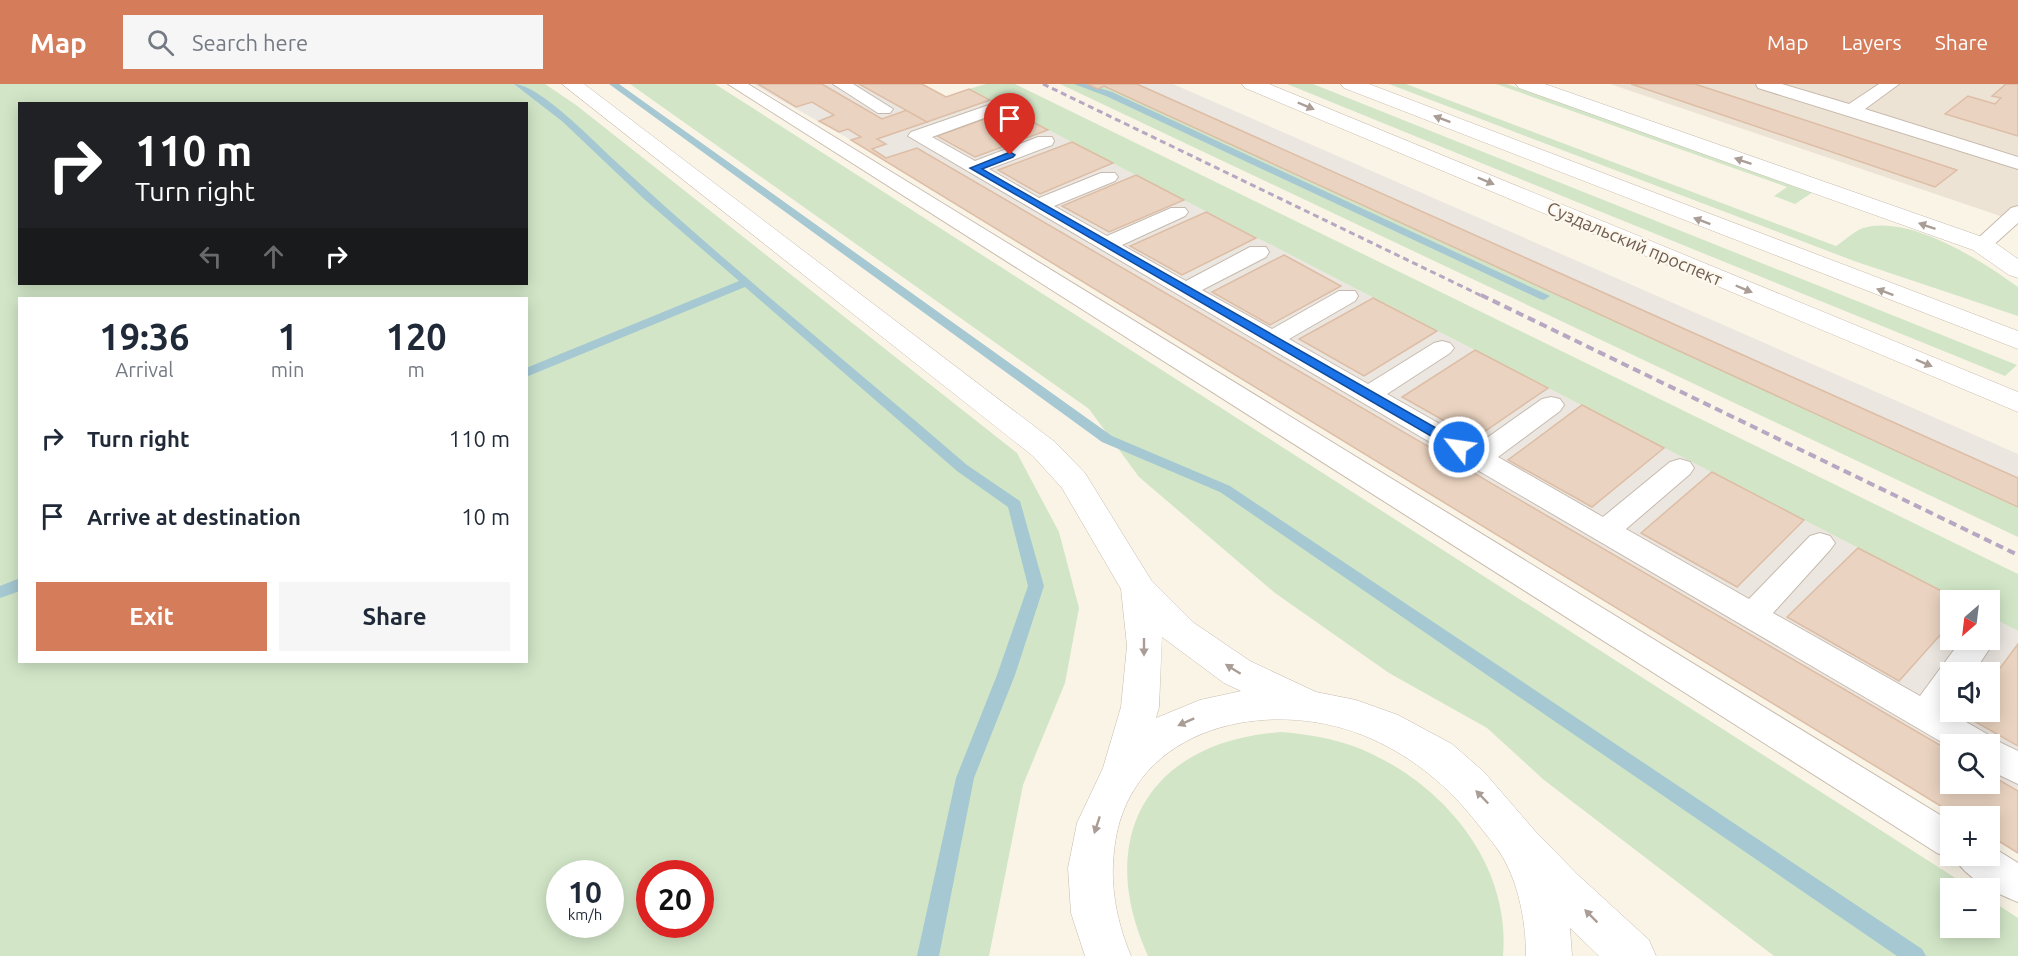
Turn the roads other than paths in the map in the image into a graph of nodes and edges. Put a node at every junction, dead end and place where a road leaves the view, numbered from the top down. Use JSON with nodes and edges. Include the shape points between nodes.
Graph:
{"nodes":[{"id":1,"x":572,"y":84,"type":"edge"},
{"id":2,"x":736,"y":84,"type":"edge"},
{"id":3,"x":841,"y":84,"type":"edge"},
{"id":4,"x":1252,"y":84,"type":"edge"},
{"id":5,"x":1351,"y":84,"type":"edge"},
{"id":6,"x":1526,"y":84,"type":"edge"},
{"id":7,"x":1764,"y":84,"type":"edge"},
{"id":8,"x":1891,"y":84,"type":"edge"},
{"id":9,"x":884,"y":109,"type":"dead end"},
{"id":10,"x":989,"y":110,"type":"dead end"},
{"id":11,"x":1851,"y":110,"type":"junction"},
{"id":12,"x":1045,"y":141,"type":"dead end"},
{"id":13,"x":2018,"y":163,"type":"edge"},
{"id":14,"x":975,"y":168,"type":"junction"},
{"id":15,"x":1108,"y":177,"type":"dead end"},
{"id":16,"x":1039,"y":205,"type":"junction"},
{"id":17,"x":1178,"y":212,"type":"dead end"},
{"id":18,"x":2018,"y":212,"type":"edge"},
{"id":19,"x":1106,"y":244,"type":"junction"},
{"id":20,"x":1982,"y":245,"type":"junction"},
{"id":21,"x":1258,"y":252,"type":"dead end"},
{"id":22,"x":2018,"y":270,"type":"edge"},
{"id":23,"x":1185,"y":290,"type":"junction"},
{"id":24,"x":1347,"y":296,"type":"dead end"},
{"id":25,"x":1272,"y":339,"type":"junction"},
{"id":26,"x":2018,"y":341,"type":"edge"},
{"id":27,"x":1442,"y":348,"type":"dead end"},
{"id":28,"x":1368,"y":395,"type":"junction"},
{"id":29,"x":2018,"y":403,"type":"edge"},
{"id":30,"x":1551,"y":405,"type":"dead end"},
{"id":31,"x":1478,"y":458,"type":"junction"},
{"id":32,"x":1680,"y":468,"type":"dead end"},
{"id":33,"x":1605,"y":531,"type":"junction"},
{"id":34,"x":1820,"y":543,"type":"dead end"},
{"id":35,"x":1139,"y":589,"type":"junction"},
{"id":36,"x":1752,"y":616,"type":"junction"},
{"id":37,"x":1940,"y":695,"type":"edge"},
{"id":38,"x":1305,"y":704,"type":"junction"},
{"id":39,"x":1925,"y":715,"type":"junction"},
{"id":40,"x":1958,"y":734,"type":"edge"},
{"id":41,"x":2000,"y":758,"type":"edge"},
{"id":42,"x":2018,"y":769,"type":"edge"},
{"id":43,"x":1122,"y":772,"type":"junction"},
{"id":44,"x":1940,"y":835,"type":"edge"},
{"id":45,"x":1518,"y":844,"type":"junction"},
{"id":46,"x":1989,"y":866,"type":"edge"},
{"id":47,"x":2018,"y":884,"type":"edge"},
{"id":48,"x":1108,"y":956,"type":"edge"},
{"id":49,"x":1550,"y":956,"type":"edge"},
{"id":50,"x":1633,"y":956,"type":"edge"}],
"edges":[{"from":1,"to":35,"type":"street","via":[[1044,449],[1074,481]]},
{"from":2,"to":44,"type":"lane"},
{"from":3,"to":9,"type":"lane"},
{"from":4,"to":29,"type":"street","name":"Суздальский проспект","one_way":true},
{"from":26,"to":5,"type":"street","one_way":true},
{"from":20,"to":6,"type":"street","one_way":true},
{"from":7,"to":11,"type":"lane"},
{"from":8,"to":11,"type":"lane"},
{"from":10,"to":14,"type":"lane","via":[[917,136]]},
{"from":11,"to":13,"type":"lane"},
{"from":12,"to":14,"type":"lane"},
{"from":14,"to":16,"type":"lane"},
{"from":15,"to":16,"type":"lane"},
{"from":16,"to":19,"type":"lane"},
{"from":17,"to":19,"type":"lane"},
{"from":18,"to":20,"type":"lane"},
{"from":19,"to":23,"type":"lane"},
{"from":20,"to":22,"type":"street"},
{"from":21,"to":23,"type":"lane"},
{"from":23,"to":25,"type":"lane"},
{"from":24,"to":25,"type":"lane"},
{"from":25,"to":28,"type":"lane"},
{"from":27,"to":28,"type":"lane"},
{"from":28,"to":31,"type":"lane"},
{"from":30,"to":31,"type":"lane"},
{"from":31,"to":33,"type":"lane"},
{"from":32,"to":33,"type":"lane"},
{"from":33,"to":36,"type":"lane"},
{"from":34,"to":36,"type":"lane"},
{"from":38,"to":35,"type":"street","one_way":true,"via":[[1237,672],[1181,633]]},
{"from":35,"to":43,"type":"street","one_way":true,"via":[[1145,646],[1140,707]]},
{"from":36,"to":39,"type":"lane"},
{"from":37,"to":39,"type":"lane"},
{"from":38,"to":43,"type":"street","one_way":true,"via":[[1262,703],[1220,709],[1182,723],[1149,744]]},
{"from":45,"to":38,"type":"street","one_way":true,"via":[[1492,807],[1460,774],[1424,748],[1385,727]]},
{"from":39,"to":40,"type":"lane"},
{"from":41,"to":42,"type":"lane"},
{"from":43,"to":48,"type":"street","one_way":true,"via":[[1104,802],[1089,872],[1093,910]]},
{"from":45,"to":49,"type":"street","via":[[1539,889]]},
{"from":50,"to":45,"type":"street","one_way":true},
{"from":46,"to":47,"type":"lane"}]}
